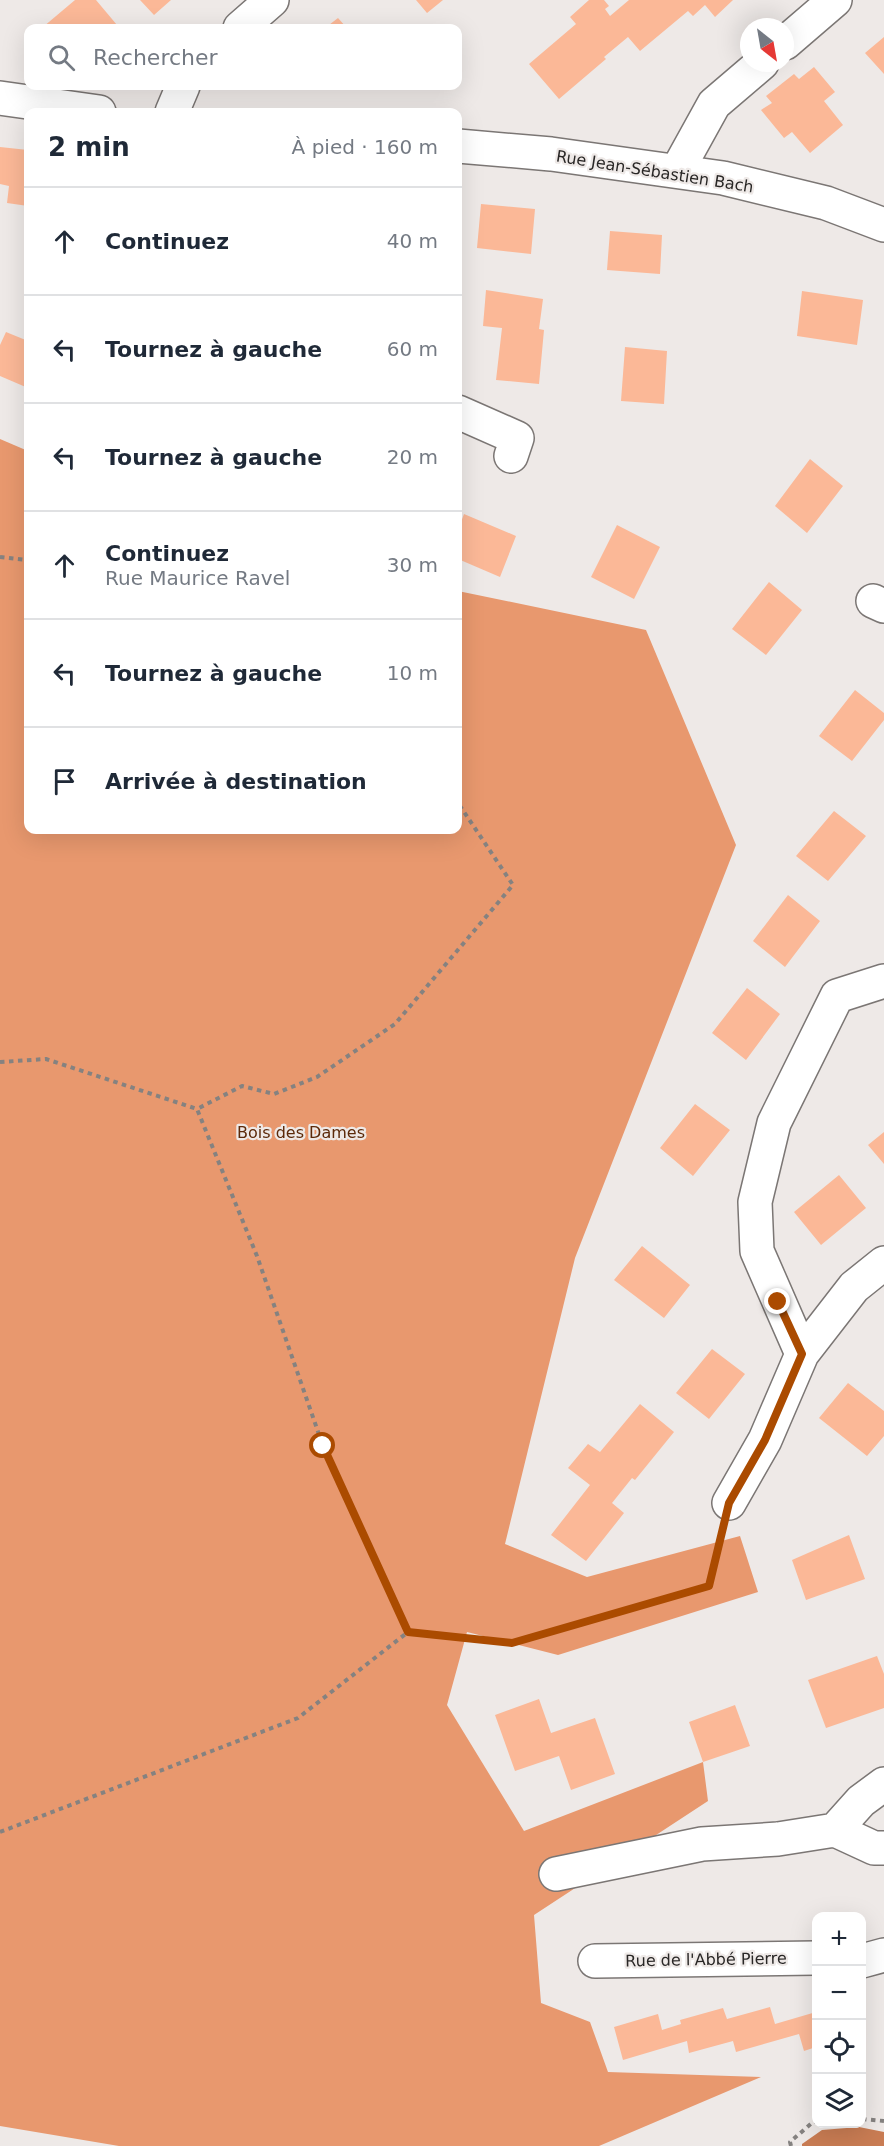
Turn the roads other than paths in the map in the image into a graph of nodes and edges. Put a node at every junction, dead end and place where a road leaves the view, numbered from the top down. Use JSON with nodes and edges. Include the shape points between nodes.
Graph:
{"nodes":[{"id":1,"x":272,"y":0,"type":"edge"},
{"id":2,"x":835,"y":0,"type":"edge"},
{"id":3,"x":245,"y":24,"type":"edge"},
{"id":4,"x":794,"y":35,"type":"edge"},
{"id":5,"x":751,"y":72,"type":"edge"},
{"id":6,"x":181,"y":90,"type":"edge"},
{"id":7,"x":0,"y":98,"type":"edge"},
{"id":8,"x":71,"y":108,"type":"edge"},
{"id":9,"x":174,"y":108,"type":"edge"},
{"id":10,"x":462,"y":146,"type":"edge"},
{"id":11,"x":677,"y":171,"type":"junction"},
{"id":12,"x":884,"y":225,"type":"edge"},
{"id":13,"x":462,"y":414,"type":"edge"},
{"id":14,"x":511,"y":456,"type":"dead end"},
{"id":15,"x":884,"y":981,"type":"edge"},
{"id":16,"x":884,"y":1263,"type":"edge"},
{"id":17,"x":802,"y":1354,"type":"junction"},
{"id":18,"x":729,"y":1503,"type":"road end"},
{"id":19,"x":884,"y":1784,"type":"edge"},
{"id":20,"x":835,"y":1830,"type":"junction"},
{"id":21,"x":884,"y":1848,"type":"edge"},
{"id":22,"x":556,"y":1874,"type":"dead end"},
{"id":23,"x":884,"y":1955,"type":"edge"},
{"id":24,"x":812,"y":1958,"type":"edge"},
{"id":25,"x":866,"y":1960,"type":"edge"},
{"id":26,"x":595,"y":1961,"type":"dead end"}],
"edges":[{"from":1,"to":3,"type":"street"},
{"from":2,"to":4,"type":"street"},
{"from":5,"to":11,"type":"street","via":[[714,104]]},
{"from":6,"to":9,"type":"street"},
{"from":7,"to":8,"type":"street"},
{"from":10,"to":11,"type":"street","name":"Rue Jean-Sébastien Bach"},
{"from":11,"to":12,"type":"street","name":"Rue Jean-Sébastien Bach","via":[[826,203]]},
{"from":13,"to":14,"type":"street","via":[[517,438]]},
{"from":15,"to":17,"type":"street","via":[[837,996],[774,1123],[755,1202],[757,1251]]},
{"from":16,"to":17,"type":"street","via":[[854,1287]]},
{"from":17,"to":18,"type":"street","via":[[765,1440]]},
{"from":19,"to":20,"type":"street","via":[[861,1801]]},
{"from":20,"to":21,"type":"street","via":[[874,1848]]},
{"from":20,"to":22,"type":"street","via":[[702,1844]]},
{"from":23,"to":25,"type":"street"},
{"from":24,"to":26,"type":"street","name":"Rue de l'Abbé Pierre"}]}
